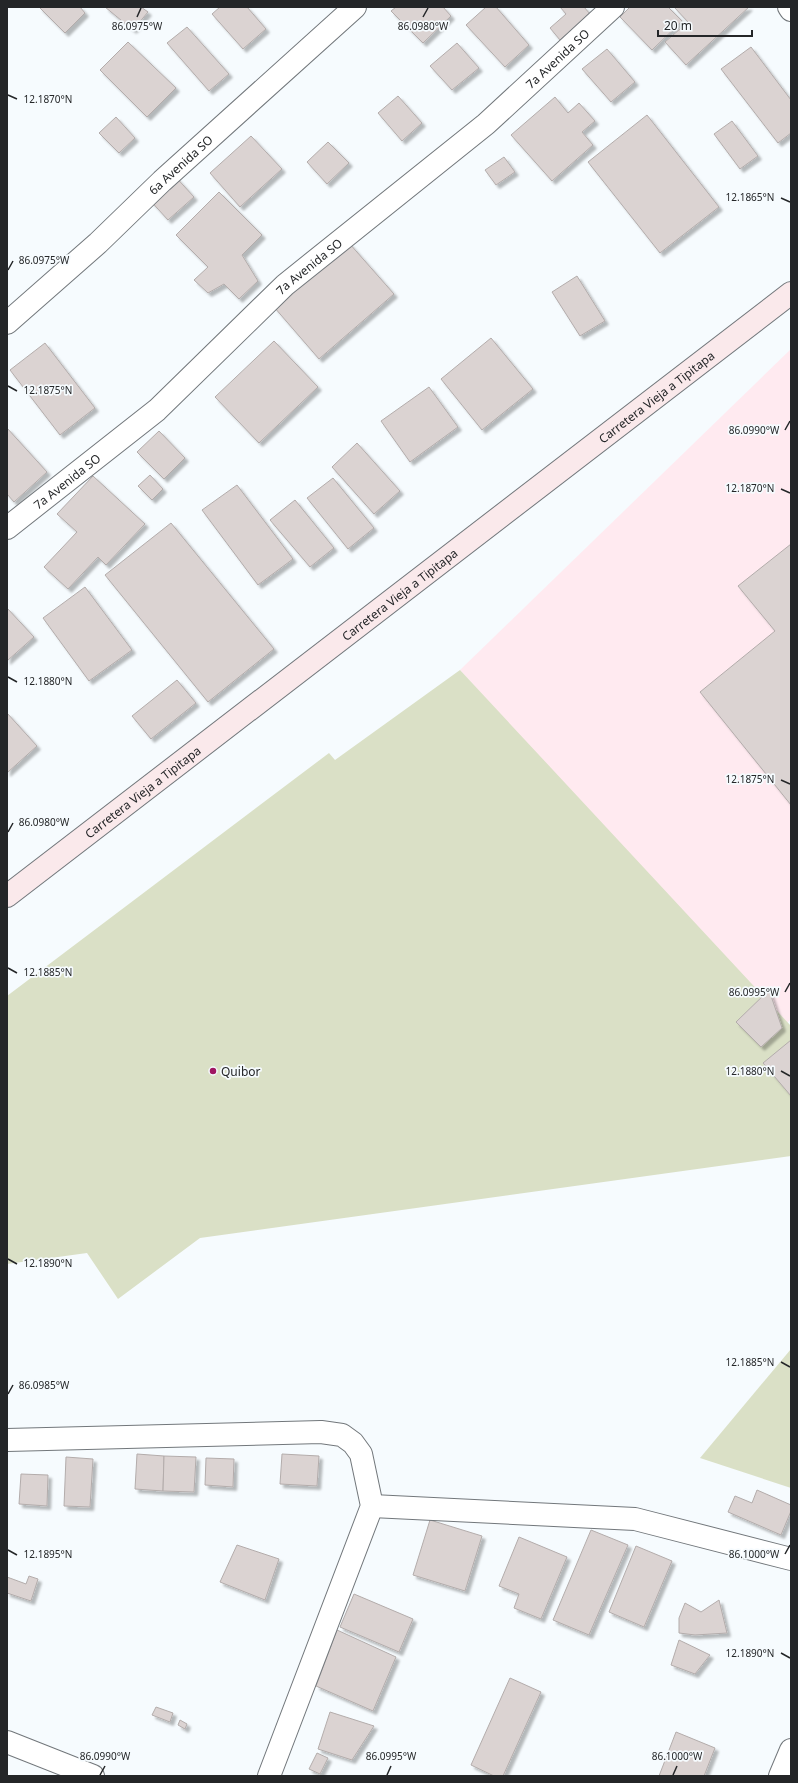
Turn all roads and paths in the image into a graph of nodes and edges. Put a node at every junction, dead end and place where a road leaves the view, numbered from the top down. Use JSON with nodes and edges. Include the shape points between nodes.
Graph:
{"nodes":[{"id":1,"x":355,"y":7,"type":"edge"},
{"id":2,"x":614,"y":7,"type":"edge"},
{"id":3,"x":789,"y":7,"type":"edge"},
{"id":4,"x":791,"y":10,"type":"edge"},
{"id":5,"x":791,"y":293,"type":"edge"},
{"id":6,"x":7,"y":323,"type":"edge"},
{"id":7,"x":7,"y":528,"type":"edge"},
{"id":8,"x":7,"y":896,"type":"edge"},
{"id":9,"x":7,"y":1440,"type":"edge"},
{"id":10,"x":372,"y":1506,"type":"junction"},
{"id":11,"x":791,"y":1559,"type":"edge"},
{"id":12,"x":7,"y":1742,"type":"edge"},
{"id":13,"x":791,"y":1750,"type":"edge"},
{"id":14,"x":93,"y":1776,"type":"edge"},
{"id":15,"x":269,"y":1776,"type":"edge"},
{"id":16,"x":780,"y":1776,"type":"edge"}],
"edges":[{"from":1,"to":6,"type":"street","name":"6a Avenida SO"},
{"from":2,"to":7,"type":"street","name":"7a Avenida SO","via":[[486,124],[285,285],[157,410]]},
{"from":3,"to":4,"type":"street"},
{"from":5,"to":8,"type":"main road","name":"Carretera Vieja a Tipitapa"},
{"from":9,"to":10,"type":"street","via":[[320,1432],[342,1435],[353,1443],[360,1454]]},
{"from":10,"to":11,"type":"street","via":[[635,1519]]},
{"from":10,"to":15,"type":"street"},
{"from":12,"to":14,"type":"street"},
{"from":13,"to":16,"type":"street"}]}
